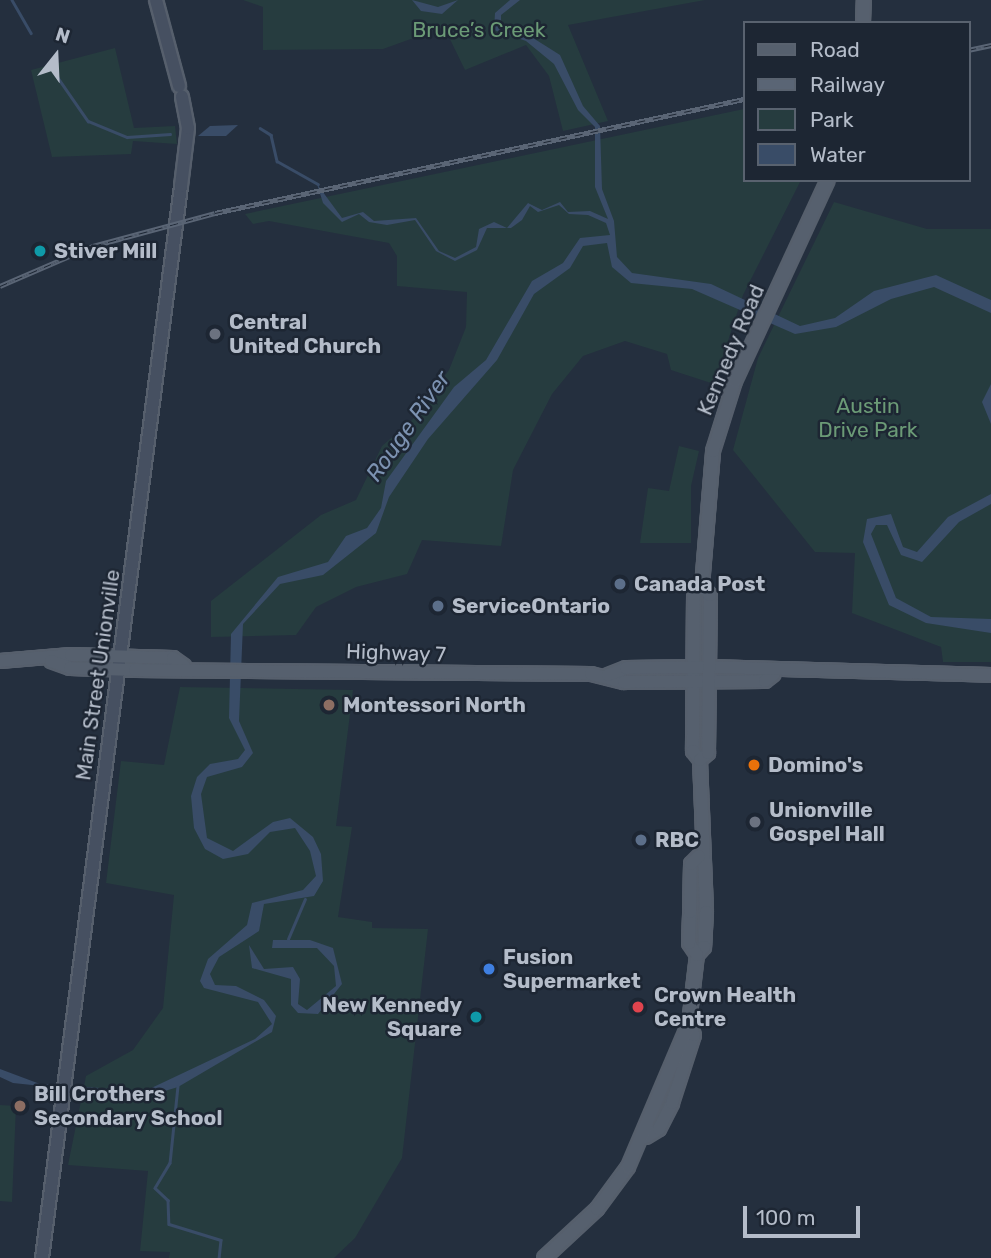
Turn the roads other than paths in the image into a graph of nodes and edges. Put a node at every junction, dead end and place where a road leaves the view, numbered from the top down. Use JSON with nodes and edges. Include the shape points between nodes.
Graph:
{"nodes":[{"id":1,"x":156,"y":0,"type":"edge"},
{"id":2,"x":864,"y":0,"type":"edge"},
{"id":3,"x":863,"y":21,"type":"edge"},
{"id":4,"x":827,"y":182,"type":"edge"},
{"id":5,"x":698,"y":590,"type":"junction"},
{"id":6,"x":0,"y":661,"type":"edge"},
{"id":7,"x":120,"y":663,"type":"junction"},
{"id":8,"x":709,"y":667,"type":"junction"},
{"id":9,"x":694,"y":668,"type":"junction"},
{"id":10,"x":774,"y":674,"type":"junction"},
{"id":11,"x":608,"y":675,"type":"junction"},
{"id":12,"x":991,"y":675,"type":"edge"},
{"id":13,"x":710,"y":682,"type":"junction"},
{"id":14,"x":693,"y":683,"type":"junction"},
{"id":15,"x":700,"y":760,"type":"junction"},
{"id":16,"x":42,"y":1258,"type":"edge"},
{"id":17,"x":544,"y":1258,"type":"edge"}],
"edges":[{"from":1,"to":7,"type":"main road","name":"Main Street Unionville","via":[[181,91],[187,137]]},
{"from":2,"to":3,"type":"main road"},
{"from":4,"to":5,"type":"main road","name":"Kennedy Road","via":[[753,339],[713,451]]},
{"from":5,"to":8,"type":"main road","name":"Kennedy Road","via":[[710,595]]},
{"from":5,"to":9,"type":"main road","name":"Kennedy Road"},
{"from":6,"to":7,"type":"main road","name":"Highway 7"},
{"from":7,"to":11,"type":"main road","name":"Highway 7","via":[[173,658],[184,666]]},
{"from":7,"to":16,"type":"main road","name":"Main Street Unionville"},
{"from":8,"to":9,"type":"main road","name":"Highway 7"},
{"from":8,"to":10,"type":"main road","name":"Highway 7"},
{"from":8,"to":13,"type":"main road","name":"Kennedy Road"},
{"from":9,"to":11,"type":"main road","name":"Highway 7","via":[[626,668]]},
{"from":9,"to":14,"type":"main road","name":"Kennedy Road"},
{"from":10,"to":12,"type":"main road","name":"Highway 7"},
{"from":10,"to":13,"type":"main road","name":"Highway 7","via":[[765,681]]},
{"from":11,"to":14,"type":"main road","name":"Highway 7","via":[[624,682]]},
{"from":13,"to":14,"type":"main road","name":"Highway 7"},
{"from":13,"to":15,"type":"main road","name":"Kennedy Road","via":[[708,753]]},
{"from":14,"to":15,"type":"main road","name":"Kennedy Road","via":[[693,751]]},
{"from":15,"to":17,"type":"main road","name":"Kennedy Road","via":[[699,856],[691,864],[689,932],[697,955],[689,1023],[694,1035],[676,1094],[659,1129],[646,1137],[597,1209]]}]}
